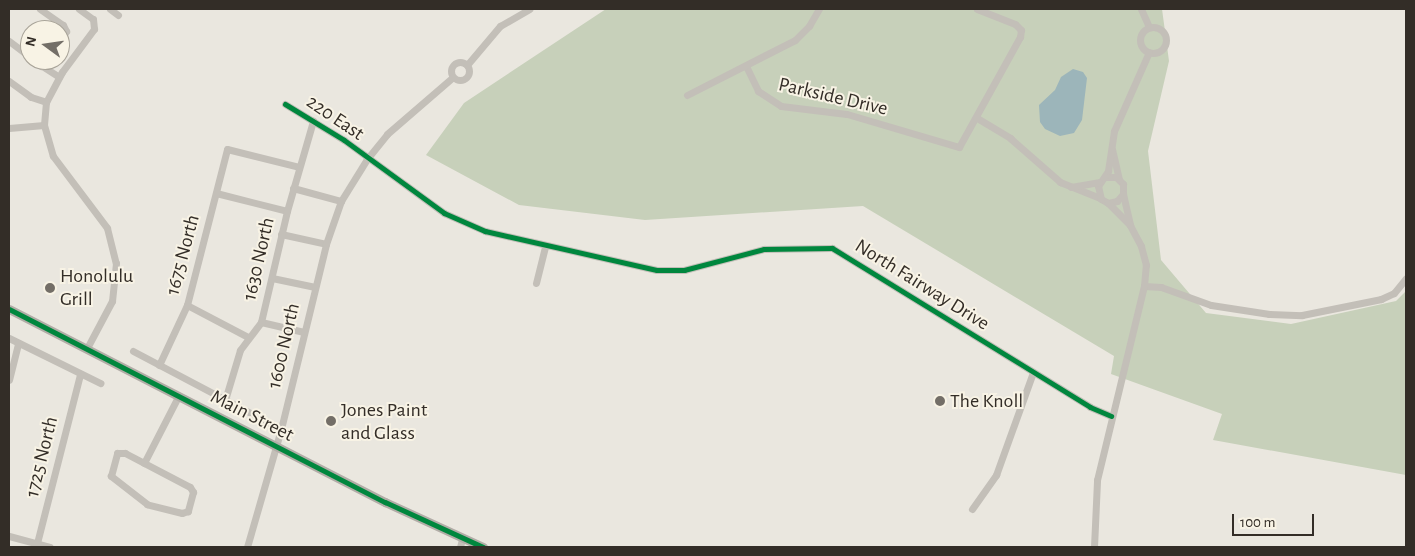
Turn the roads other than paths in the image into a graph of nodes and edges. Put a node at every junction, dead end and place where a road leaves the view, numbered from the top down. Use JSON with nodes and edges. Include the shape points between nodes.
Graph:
{"nodes":[{"id":1,"x":40,"y":9,"type":"edge"},
{"id":2,"x":110,"y":9,"type":"edge"},
{"id":3,"x":529,"y":9,"type":"edge"},
{"id":4,"x":819,"y":9,"type":"edge"},
{"id":5,"x":977,"y":9,"type":"edge"},
{"id":6,"x":1141,"y":9,"type":"edge"},
{"id":7,"x":84,"y":10,"type":"edge"},
{"id":8,"x":118,"y":15,"type":"dead end"},
{"id":9,"x":56,"y":20,"type":"edge"},
{"id":10,"x":1149,"y":27,"type":"junction"},
{"id":11,"x":9,"y":41,"type":"edge"},
{"id":12,"x":20,"y":49,"type":"edge"},
{"id":13,"x":1149,"y":52,"type":"junction"},
{"id":14,"x":467,"y":65,"type":"junction"},
{"id":15,"x":746,"y":66,"type":"junction"},
{"id":16,"x":52,"y":70,"type":"edge"},
{"id":17,"x":59,"y":77,"type":"junction"},
{"id":18,"x":453,"y":77,"type":"junction"},
{"id":19,"x":9,"y":81,"type":"edge"},
{"id":20,"x":687,"y":95,"type":"dead end"},
{"id":21,"x":46,"y":102,"type":"junction"},
{"id":22,"x":285,"y":104,"type":"dead end"},
{"id":23,"x":977,"y":118,"type":"junction"},
{"id":24,"x":313,"y":122,"type":"junction"},
{"id":25,"x":44,"y":125,"type":"junction"},
{"id":26,"x":9,"y":128,"type":"edge"},
{"id":27,"x":1112,"y":149,"type":"junction"},
{"id":28,"x":367,"y":159,"type":"junction"},
{"id":29,"x":299,"y":167,"type":"junction"},
{"id":30,"x":1119,"y":179,"type":"junction"},
{"id":31,"x":1102,"y":180,"type":"junction"},
{"id":32,"x":1072,"y":187,"type":"junction"},
{"id":33,"x":293,"y":188,"type":"junction"},
{"id":34,"x":216,"y":193,"type":"junction"},
{"id":35,"x":1123,"y":194,"type":"junction"},
{"id":36,"x":1101,"y":198,"type":"junction"},
{"id":37,"x":341,"y":201,"type":"junction"},
{"id":38,"x":1108,"y":202,"type":"junction"},
{"id":39,"x":287,"y":211,"type":"junction"},
{"id":40,"x":1130,"y":224,"type":"junction"},
{"id":41,"x":281,"y":234,"type":"junction"},
{"id":42,"x":326,"y":244,"type":"junction"},
{"id":43,"x":545,"y":246,"type":"junction"},
{"id":44,"x":272,"y":278,"type":"junction"},
{"id":45,"x":1406,"y":278,"type":"edge"},
{"id":46,"x":536,"y":283,"type":"dead end"},
{"id":47,"x":1144,"y":286,"type":"junction"},
{"id":48,"x":315,"y":287,"type":"junction"},
{"id":49,"x":187,"y":305,"type":"junction"},
{"id":50,"x":9,"y":309,"type":"edge"},
{"id":51,"x":261,"y":322,"type":"junction"},
{"id":52,"x":304,"y":332,"type":"junction"},
{"id":53,"x":248,"y":337,"type":"junction"},
{"id":54,"x":9,"y":338,"type":"edge"},
{"id":55,"x":18,"y":343,"type":"junction"},
{"id":56,"x":88,"y":348,"type":"junction"},
{"id":57,"x":133,"y":351,"type":"dead end"},
{"id":58,"x":159,"y":365,"type":"junction"},
{"id":59,"x":1033,"y":372,"type":"junction"},
{"id":60,"x":80,"y":374,"type":"junction"},
{"id":61,"x":9,"y":380,"type":"edge"},
{"id":62,"x":100,"y":383,"type":"dead end"},
{"id":63,"x":179,"y":395,"type":"junction"},
{"id":64,"x":226,"y":400,"type":"junction"},
{"id":65,"x":1111,"y":416,"type":"junction"},
{"id":66,"x":281,"y":429,"type":"junction"},
{"id":67,"x":275,"y":445,"type":"junction"},
{"id":68,"x":144,"y":463,"type":"junction"},
{"id":69,"x":972,"y":509,"type":"dead end"},
{"id":70,"x":9,"y":536,"type":"edge"},
{"id":71,"x":461,"y":543,"type":"edge"},
{"id":72,"x":36,"y":546,"type":"edge"},
{"id":73,"x":50,"y":547,"type":"edge"},
{"id":74,"x":247,"y":547,"type":"edge"},
{"id":75,"x":483,"y":547,"type":"edge"},
{"id":76,"x":1094,"y":547,"type":"edge"}],
"edges":[{"from":1,"to":9,"type":"street"},
{"from":2,"to":8,"type":"street"},
{"from":3,"to":14,"type":"street","via":[[500,26]]},
{"from":4,"to":15,"type":"street","via":[[795,40]]},
{"from":5,"to":23,"type":"street","via":[[1015,24],[1021,30]]},
{"from":6,"to":10,"type":"street"},
{"from":7,"to":17,"type":"street","via":[[96,23]]},
{"from":10,"to":13,"type":"street","via":[[1140,40]]},
{"from":10,"to":13,"type":"street","via":[[1162,30],[1166,39],[1159,52]]},
{"from":11,"to":12,"type":"street"},
{"from":13,"to":27,"type":"street","via":[[1114,131]]},
{"from":14,"to":18,"type":"street","via":[[458,62],[453,66]]},
{"from":14,"to":18,"type":"street","via":[[466,78],[458,80]]},
{"from":15,"to":20,"type":"street"},
{"from":15,"to":23,"type":"street","name":"Parkside Drive","via":[[758,91],[781,106],[847,114],[959,147]]},
{"from":16,"to":17,"type":"street"},
{"from":17,"to":21,"type":"street"},
{"from":18,"to":28,"type":"street","name":"1600 North","via":[[388,134]]},
{"from":19,"to":21,"type":"street","via":[[31,97]]},
{"from":21,"to":25,"type":"street"},
{"from":22,"to":24,"type":"street","name":"220 East"},
{"from":23,"to":32,"type":"street","via":[[1010,138],[1060,182]]},
{"from":24,"to":28,"type":"street","name":"220 East","via":[[344,140]]},
{"from":24,"to":29,"type":"street","name":"1630 North"},
{"from":25,"to":26,"type":"street"},
{"from":25,"to":56,"type":"street","via":[[53,156],[107,228],[116,263],[112,301]]},
{"from":27,"to":30,"type":"street"},
{"from":27,"to":31,"type":"street"},
{"from":28,"to":37,"type":"street","name":"1600 North"},
{"from":28,"to":43,"type":"street","name":"North Fairway Drive","via":[[463,224]]},
{"from":29,"to":33,"type":"street","name":"1630 North"},
{"from":29,"to":34,"type":"street","name":"1675 North","via":[[227,149]]},
{"from":30,"to":31,"type":"street"},
{"from":30,"to":35,"type":"street"},
{"from":31,"to":32,"type":"street"},
{"from":31,"to":36,"type":"street","via":[[1097,191]]},
{"from":32,"to":36,"type":"street"},
{"from":33,"to":37,"type":"street"},
{"from":33,"to":39,"type":"street","name":"1630 North"},
{"from":34,"to":39,"type":"street"},
{"from":34,"to":49,"type":"street","name":"1675 North"},
{"from":35,"to":38,"type":"street","via":[[1117,201]]},
{"from":35,"to":40,"type":"street"},
{"from":36,"to":38,"type":"street"},
{"from":37,"to":42,"type":"street","name":"1600 North"},
{"from":38,"to":40,"type":"street"},
{"from":39,"to":41,"type":"street","name":"1630 North"},
{"from":40,"to":47,"type":"street","via":[[1146,264]]},
{"from":41,"to":42,"type":"street"},
{"from":41,"to":44,"type":"street","name":"1630 North"},
{"from":42,"to":48,"type":"street","name":"1600 North"},
{"from":43,"to":46,"type":"street"},
{"from":43,"to":59,"type":"street","name":"North Fairway Drive","via":[[657,270],[684,270],[764,249],[832,248]]},
{"from":44,"to":48,"type":"street"},
{"from":44,"to":51,"type":"street","name":"1630 North"},
{"from":45,"to":47,"type":"street","via":[[1394,293],[1381,299],[1302,315],[1269,314],[1211,305],[1162,287]]},
{"from":47,"to":65,"type":"street"},
{"from":48,"to":52,"type":"street","name":"1600 North"},
{"from":49,"to":53,"type":"street"},
{"from":49,"to":58,"type":"street","name":"1675 North"},
{"from":50,"to":56,"type":"main road","name":"Main Street"},
{"from":51,"to":52,"type":"street"},
{"from":51,"to":53,"type":"street","name":"1630 North"},
{"from":52,"to":66,"type":"street","name":"1600 North"},
{"from":53,"to":64,"type":"street","name":"1630 North","via":[[240,350]]},
{"from":54,"to":55,"type":"street"},
{"from":55,"to":60,"type":"street"},
{"from":55,"to":61,"type":"street"},
{"from":56,"to":63,"type":"main road","name":"Main Street"},
{"from":57,"to":58,"type":"street"},
{"from":58,"to":64,"type":"street"},
{"from":59,"to":65,"type":"street","name":"North Fairway Drive"},
{"from":59,"to":69,"type":"street","via":[[996,475]]},
{"from":60,"to":62,"type":"street"},
{"from":60,"to":72,"type":"street","name":"1725 North"},
{"from":63,"to":67,"type":"main road","name":"Main Street"},
{"from":63,"to":68,"type":"street"},
{"from":64,"to":66,"type":"street"},
{"from":65,"to":76,"type":"street","via":[[1097,480]]},
{"from":66,"to":67,"type":"street","name":"1600 North"},
{"from":67,"to":71,"type":"main road","name":"Main Street"},
{"from":67,"to":74,"type":"street","name":"1600 North"},
{"from":68,"to":68,"type":"street","via":[[125,453],[118,454],[112,476],[147,504],[182,513],[188,510],[193,492],[190,487]]},
{"from":70,"to":72,"type":"street"},
{"from":71,"to":75,"type":"main road","name":"Main Street"},
{"from":72,"to":73,"type":"street"}]}
